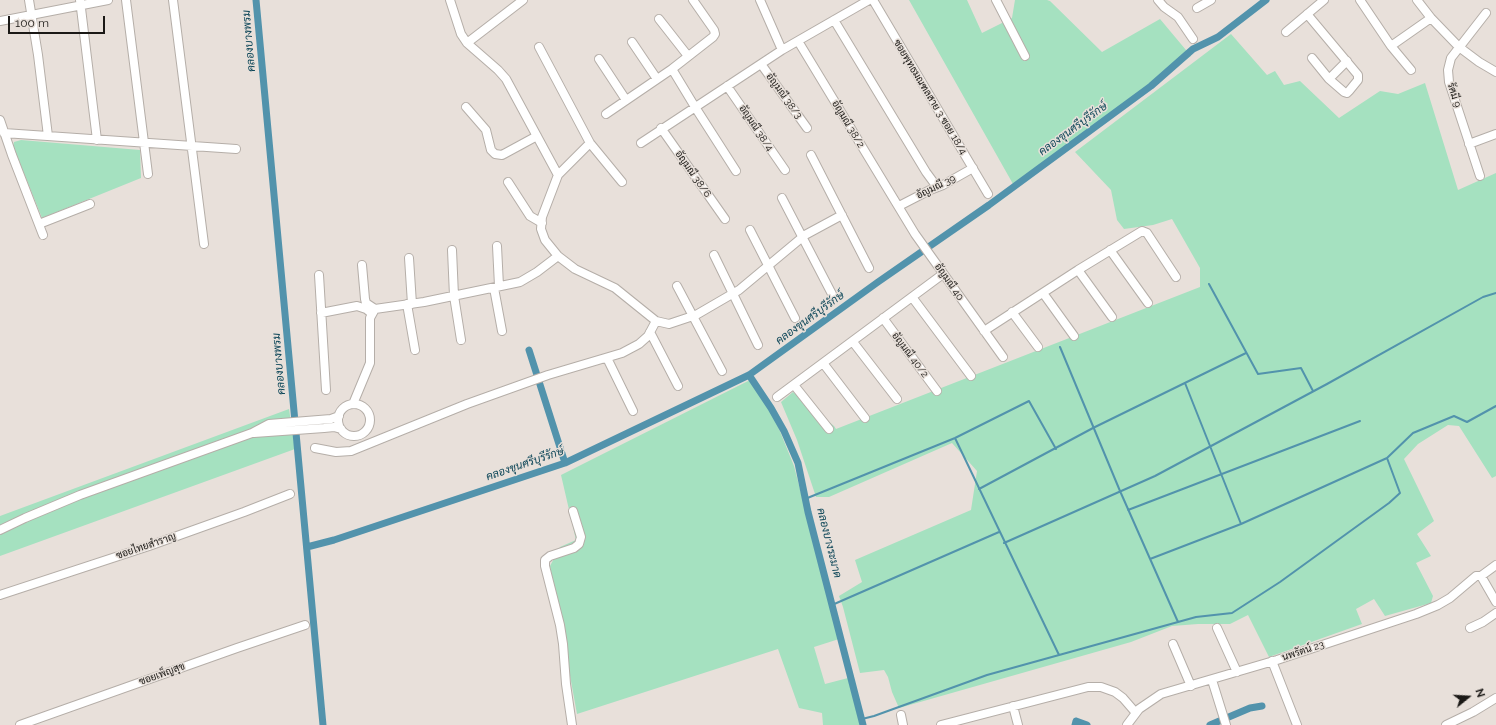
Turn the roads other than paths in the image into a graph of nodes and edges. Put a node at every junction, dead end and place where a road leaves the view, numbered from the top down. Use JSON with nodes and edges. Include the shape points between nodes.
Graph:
{"nodes":[{"id":1,"x":29,"y":0,"type":"edge"},
{"id":2,"x":108,"y":0,"type":"edge"},
{"id":3,"x":126,"y":0,"type":"edge"},
{"id":4,"x":173,"y":0,"type":"edge"},
{"id":5,"x":450,"y":0,"type":"edge"},
{"id":6,"x":523,"y":0,"type":"edge"},
{"id":7,"x":693,"y":0,"type":"edge"},
{"id":8,"x":760,"y":0,"type":"edge"},
{"id":9,"x":869,"y":0,"type":"edge"},
{"id":10,"x":873,"y":0,"type":"edge"},
{"id":11,"x":996,"y":0,"type":"edge"},
{"id":12,"x":1158,"y":0,"type":"edge"},
{"id":13,"x":1211,"y":0,"type":"edge"},
{"id":14,"x":1324,"y":0,"type":"edge"},
{"id":15,"x":1360,"y":0,"type":"edge"},
{"id":16,"x":1417,"y":0,"type":"edge"},
{"id":17,"x":80,"y":2,"type":"edge"},
{"id":18,"x":1197,"y":8,"type":"dead end"},
{"id":19,"x":1486,"y":13,"type":"dead end"},
{"id":20,"x":31,"y":14,"type":"junction"},
{"id":21,"x":1307,"y":14,"type":"junction"},
{"id":22,"x":1431,"y":18,"type":"junction"},
{"id":23,"x":659,"y":19,"type":"dead end"},
{"id":24,"x":834,"y":20,"type":"junction"},
{"id":25,"x":0,"y":21,"type":"edge"},
{"id":26,"x":1286,"y":32,"type":"dead end"},
{"id":27,"x":1193,"y":39,"type":"dead end"},
{"id":28,"x":798,"y":41,"type":"junction"},
{"id":29,"x":632,"y":42,"type":"dead end"},
{"id":30,"x":467,"y":43,"type":"junction"},
{"id":31,"x":1391,"y":46,"type":"junction"},
{"id":32,"x":539,"y":47,"type":"dead end"},
{"id":33,"x":1459,"y":47,"type":"junction"},
{"id":34,"x":782,"y":50,"type":"junction"},
{"id":35,"x":688,"y":56,"type":"junction"},
{"id":36,"x":1026,"y":56,"type":"dead end"},
{"id":37,"x":1312,"y":58,"type":"dead end"},
{"id":38,"x":599,"y":59,"type":"dead end"},
{"id":39,"x":1347,"y":62,"type":"junction"},
{"id":40,"x":761,"y":64,"type":"junction"},
{"id":41,"x":672,"y":69,"type":"junction"},
{"id":42,"x":1412,"y":70,"type":"dead end"},
{"id":43,"x":1496,"y":72,"type":"edge"},
{"id":44,"x":657,"y":79,"type":"junction"},
{"id":45,"x":1328,"y":79,"type":"junction"},
{"id":46,"x":727,"y":86,"type":"junction"},
{"id":47,"x":626,"y":100,"type":"junction"},
{"id":48,"x":466,"y":107,"type":"dead end"},
{"id":49,"x":695,"y":107,"type":"junction"},
{"id":50,"x":606,"y":114,"type":"dead end"},
{"id":51,"x":0,"y":120,"type":"edge"},
{"id":52,"x":661,"y":128,"type":"junction"},
{"id":53,"x":807,"y":128,"type":"dead end"},
{"id":54,"x":4,"y":133,"type":"junction"},
{"id":55,"x":1496,"y":134,"type":"edge"},
{"id":56,"x":48,"y":136,"type":"junction"},
{"id":57,"x":537,"y":136,"type":"junction"},
{"id":58,"x":97,"y":140,"type":"junction"},
{"id":59,"x":144,"y":143,"type":"junction"},
{"id":60,"x":590,"y":143,"type":"junction"},
{"id":61,"x":641,"y":143,"type":"dead end"},
{"id":62,"x":1469,"y":144,"type":"junction"},
{"id":63,"x":192,"y":146,"type":"junction"},
{"id":64,"x":236,"y":149,"type":"dead end"},
{"id":65,"x":811,"y":155,"type":"dead end"},
{"id":66,"x":973,"y":168,"type":"junction"},
{"id":67,"x":736,"y":170,"type":"dead end"},
{"id":68,"x":784,"y":170,"type":"dead end"},
{"id":69,"x":148,"y":174,"type":"dead end"},
{"id":70,"x":558,"y":175,"type":"junction"},
{"id":71,"x":1480,"y":176,"type":"dead end"},
{"id":72,"x":508,"y":182,"type":"dead end"},
{"id":73,"x":622,"y":182,"type":"dead end"},
{"id":74,"x":937,"y":187,"type":"junction"},
{"id":75,"x":988,"y":194,"type":"dead end"},
{"id":76,"x":782,"y":198,"type":"dead end"},
{"id":77,"x":90,"y":204,"type":"dead end"},
{"id":78,"x":899,"y":206,"type":"junction"},
{"id":79,"x":842,"y":214,"type":"junction"},
{"id":80,"x":725,"y":219,"type":"dead end"},
{"id":81,"x":542,"y":223,"type":"junction"},
{"id":82,"x":39,"y":224,"type":"junction"},
{"id":83,"x":750,"y":230,"type":"dead end"},
{"id":84,"x":43,"y":235,"type":"dead end"},
{"id":85,"x":803,"y":237,"type":"junction"},
{"id":86,"x":204,"y":244,"type":"dead end"},
{"id":87,"x":497,"y":246,"type":"dead end"},
{"id":88,"x":452,"y":250,"type":"dead end"},
{"id":89,"x":1110,"y":250,"type":"junction"},
{"id":90,"x":714,"y":255,"type":"dead end"},
{"id":91,"x":558,"y":256,"type":"junction"},
{"id":92,"x":409,"y":258,"type":"dead end"},
{"id":93,"x":362,"y":265,"type":"dead end"},
{"id":94,"x":768,"y":266,"type":"junction"},
{"id":95,"x":869,"y":268,"type":"dead end"},
{"id":96,"x":1078,"y":270,"type":"junction"},
{"id":97,"x":941,"y":272,"type":"junction"},
{"id":98,"x":319,"y":275,"type":"dead end"},
{"id":99,"x":1176,"y":277,"type":"dead end"},
{"id":100,"x":677,"y":286,"type":"dead end"},
{"id":101,"x":496,"y":287,"type":"junction"},
{"id":102,"x":1043,"y":293,"type":"junction"},
{"id":103,"x":733,"y":294,"type":"junction"},
{"id":104,"x":454,"y":296,"type":"junction"},
{"id":105,"x":833,"y":296,"type":"dead end"},
{"id":106,"x":912,"y":297,"type":"junction"},
{"id":107,"x":1148,"y":303,"type":"dead end"},
{"id":108,"x":409,"y":304,"type":"junction"},
{"id":109,"x":373,"y":311,"type":"junction"},
{"id":110,"x":1012,"y":312,"type":"junction"},
{"id":111,"x":321,"y":313,"type":"junction"},
{"id":112,"x":693,"y":316,"type":"junction"},
{"id":113,"x":1112,"y":317,"type":"dead end"},
{"id":114,"x":795,"y":318,"type":"dead end"},
{"id":115,"x":883,"y":318,"type":"junction"},
{"id":116,"x":656,"y":321,"type":"junction"},
{"id":117,"x":502,"y":331,"type":"dead end"},
{"id":118,"x":984,"y":331,"type":"junction"},
{"id":119,"x":650,"y":332,"type":"junction"},
{"id":120,"x":1074,"y":336,"type":"dead end"},
{"id":121,"x":460,"y":340,"type":"dead end"},
{"id":122,"x":853,"y":342,"type":"junction"},
{"id":123,"x":758,"y":345,"type":"dead end"},
{"id":124,"x":1038,"y":347,"type":"dead end"},
{"id":125,"x":415,"y":350,"type":"dead end"},
{"id":126,"x":1003,"y":357,"type":"dead end"},
{"id":127,"x":607,"y":358,"type":"junction"},
{"id":128,"x":823,"y":363,"type":"junction"},
{"id":129,"x":722,"y":371,"type":"dead end"},
{"id":130,"x":971,"y":376,"type":"dead end"},
{"id":131,"x":794,"y":385,"type":"junction"},
{"id":132,"x":678,"y":386,"type":"dead end"},
{"id":133,"x":326,"y":390,"type":"dead end"},
{"id":134,"x":938,"y":391,"type":"dead end"},
{"id":135,"x":777,"y":396,"type":"dead end"},
{"id":136,"x":896,"y":399,"type":"dead end"},
{"id":137,"x":353,"y":404,"type":"junction"},
{"id":138,"x":633,"y":410,"type":"dead end"},
{"id":139,"x":339,"y":416,"type":"junction"},
{"id":140,"x":865,"y":418,"type":"dead end"},
{"id":141,"x":324,"y":423,"type":"junction"},
{"id":142,"x":341,"y":429,"type":"junction"},
{"id":143,"x":829,"y":429,"type":"dead end"},
{"id":144,"x":315,"y":448,"type":"dead end"},
{"id":145,"x":290,"y":494,"type":"dead end"},
{"id":146,"x":573,"y":511,"type":"dead end"},
{"id":147,"x":0,"y":530,"type":"edge"},
{"id":148,"x":1496,"y":565,"type":"edge"},
{"id":149,"x":1481,"y":576,"type":"junction"},
{"id":150,"x":0,"y":595,"type":"edge"},
{"id":151,"x":1496,"y":602,"type":"edge"},
{"id":152,"x":1496,"y":613,"type":"edge"},
{"id":153,"x":305,"y":625,"type":"dead end"},
{"id":154,"x":1217,"y":628,"type":"dead end"},
{"id":155,"x":1470,"y":628,"type":"dead end"},
{"id":156,"x":1173,"y":644,"type":"dead end"},
{"id":157,"x":1272,"y":661,"type":"junction"},
{"id":158,"x":1237,"y":672,"type":"junction"},
{"id":159,"x":1212,"y":680,"type":"junction"},
{"id":160,"x":1191,"y":686,"type":"junction"},
{"id":161,"x":1496,"y":698,"type":"edge"},
{"id":162,"x":1013,"y":706,"type":"junction"},
{"id":163,"x":1136,"y":713,"type":"junction"},
{"id":164,"x":901,"y":715,"type":"dead end"},
{"id":165,"x":20,"y":725,"type":"edge"},
{"id":166,"x":572,"y":725,"type":"edge"},
{"id":167,"x":903,"y":725,"type":"edge"},
{"id":168,"x":941,"y":725,"type":"edge"},
{"id":169,"x":1018,"y":725,"type":"edge"},
{"id":170,"x":1127,"y":725,"type":"edge"},
{"id":171,"x":1226,"y":725,"type":"edge"},
{"id":172,"x":1297,"y":725,"type":"edge"},
{"id":173,"x":1446,"y":725,"type":"edge"}],
"edges":[{"from":1,"to":20,"type":"street"},
{"from":2,"to":17,"type":"street"},
{"from":3,"to":59,"type":"street"},
{"from":4,"to":63,"type":"street"},
{"from":5,"to":30,"type":"street","via":[[461,34]]},
{"from":6,"to":30,"type":"street"},
{"from":7,"to":35,"type":"street","via":[[715,34]]},
{"from":8,"to":34,"type":"street"},
{"from":9,"to":24,"type":"street"},
{"from":10,"to":66,"type":"street","name":"ซอยพุทธมณฑลสาย 3 ซอย 18/4"},
{"from":11,"to":36,"type":"street"},
{"from":12,"to":27,"type":"street","via":[[1178,18]]},
{"from":13,"to":18,"type":"street"},
{"from":14,"to":21,"type":"street"},
{"from":15,"to":31,"type":"street"},
{"from":16,"to":22,"type":"street"},
{"from":17,"to":20,"type":"street"},
{"from":17,"to":58,"type":"street"},
{"from":19,"to":33,"type":"street","name":"รัศมี 9"},
{"from":20,"to":25,"type":"street"},
{"from":20,"to":56,"type":"street"},
{"from":21,"to":26,"type":"street"},
{"from":21,"to":39,"type":"street"},
{"from":22,"to":31,"type":"street"},
{"from":22,"to":33,"type":"street"},
{"from":23,"to":35,"type":"street"},
{"from":24,"to":28,"type":"street"},
{"from":24,"to":74,"type":"street"},
{"from":28,"to":34,"type":"street"},
{"from":28,"to":78,"type":"street","name":"อัญมณี 38/2"},
{"from":29,"to":44,"type":"street"},
{"from":30,"to":57,"type":"street","via":[[506,79]]},
{"from":31,"to":42,"type":"street"},
{"from":32,"to":60,"type":"street"},
{"from":33,"to":43,"type":"street"},
{"from":33,"to":62,"type":"street","name":"รัศมี 9","via":[[1451,58],[1449,82]]},
{"from":34,"to":40,"type":"street"},
{"from":35,"to":41,"type":"street"},
{"from":37,"to":45,"type":"street"},
{"from":38,"to":47,"type":"street"},
{"from":39,"to":45,"type":"street"},
{"from":39,"to":45,"type":"street","via":[[1359,78],[1347,93]]},
{"from":40,"to":46,"type":"street"},
{"from":40,"to":53,"type":"street","name":"อัญมณี 38/3"},
{"from":41,"to":44,"type":"street"},
{"from":41,"to":49,"type":"street"},
{"from":44,"to":47,"type":"street"},
{"from":46,"to":49,"type":"street"},
{"from":46,"to":68,"type":"street","name":"อัญมณี 38/4"},
{"from":47,"to":50,"type":"street"},
{"from":48,"to":57,"type":"street","via":[[486,130],[491,150],[495,154],[502,155]]},
{"from":49,"to":52,"type":"street"},
{"from":49,"to":67,"type":"street"},
{"from":51,"to":54,"type":"street"},
{"from":52,"to":61,"type":"street"},
{"from":52,"to":80,"type":"street","name":"อัญมณี 38/6"},
{"from":54,"to":56,"type":"street"},
{"from":54,"to":82,"type":"street"},
{"from":55,"to":62,"type":"street"},
{"from":56,"to":58,"type":"street"},
{"from":57,"to":70,"type":"street"},
{"from":58,"to":59,"type":"street"},
{"from":59,"to":63,"type":"street"},
{"from":59,"to":69,"type":"street"},
{"from":60,"to":70,"type":"street"},
{"from":60,"to":73,"type":"street"},
{"from":62,"to":71,"type":"street","name":"รัศมี 9"},
{"from":63,"to":64,"type":"street"},
{"from":63,"to":86,"type":"street"},
{"from":65,"to":79,"type":"street"},
{"from":66,"to":74,"type":"street","name":"อัญมณี 39"},
{"from":66,"to":75,"type":"street","name":"ซอยพุทธมณฑลสาย 3 ซอย 18/4"},
{"from":70,"to":81,"type":"street","via":[[542,216]]},
{"from":72,"to":81,"type":"street","via":[[530,216]]},
{"from":74,"to":78,"type":"street","name":"อัญมณี 39"},
{"from":76,"to":85,"type":"street"},
{"from":77,"to":82,"type":"street"},
{"from":78,"to":97,"type":"street","name":"อัญมณี 40"},
{"from":79,"to":85,"type":"street"},
{"from":79,"to":95,"type":"street"},
{"from":81,"to":91,"type":"street","via":[[541,229],[545,240]]},
{"from":82,"to":84,"type":"street"},
{"from":83,"to":94,"type":"street"},
{"from":85,"to":94,"type":"street"},
{"from":85,"to":105,"type":"street"},
{"from":87,"to":101,"type":"street"},
{"from":88,"to":104,"type":"street"},
{"from":89,"to":96,"type":"street"},
{"from":89,"to":99,"type":"street","via":[[1138,233],[1147,233]]},
{"from":89,"to":107,"type":"street"},
{"from":90,"to":103,"type":"street"},
{"from":91,"to":101,"type":"street","via":[[520,282]]},
{"from":91,"to":116,"type":"street","via":[[575,269],[616,288]]},
{"from":92,"to":108,"type":"street"},
{"from":93,"to":109,"type":"street","via":[[365,299]]},
{"from":94,"to":103,"type":"street"},
{"from":94,"to":114,"type":"street"},
{"from":96,"to":102,"type":"street"},
{"from":96,"to":113,"type":"street"},
{"from":97,"to":106,"type":"street"},
{"from":97,"to":118,"type":"street","name":"อัญมณี 40"},
{"from":98,"to":111,"type":"street"},
{"from":100,"to":112,"type":"street"},
{"from":101,"to":104,"type":"street"},
{"from":101,"to":117,"type":"street"},
{"from":102,"to":110,"type":"street"},
{"from":102,"to":120,"type":"street"},
{"from":103,"to":112,"type":"street"},
{"from":103,"to":123,"type":"street"},
{"from":104,"to":108,"type":"street"},
{"from":104,"to":121,"type":"street"},
{"from":106,"to":115,"type":"street"},
{"from":106,"to":130,"type":"street"},
{"from":108,"to":109,"type":"street"},
{"from":108,"to":125,"type":"street"},
{"from":109,"to":111,"type":"street","via":[[357,306]]},
{"from":109,"to":137,"type":"street","via":[[370,318],[370,363]]},
{"from":110,"to":118,"type":"street"},
{"from":110,"to":124,"type":"street"},
{"from":111,"to":133,"type":"street"},
{"from":112,"to":116,"type":"street","via":[[669,324]]},
{"from":112,"to":129,"type":"street"},
{"from":115,"to":122,"type":"street"},
{"from":115,"to":134,"type":"street","name":"อัญมณี 40/2"},
{"from":116,"to":119,"type":"street"},
{"from":118,"to":126,"type":"street","name":"อัญมณี 40"},
{"from":119,"to":127,"type":"street","via":[[639,344],[622,354]]},
{"from":119,"to":132,"type":"street"},
{"from":122,"to":128,"type":"street"},
{"from":122,"to":136,"type":"street"},
{"from":127,"to":138,"type":"street"},
{"from":127,"to":144,"type":"street","via":[[548,375],[467,404],[351,452]]},
{"from":128,"to":131,"type":"street"},
{"from":128,"to":140,"type":"street"},
{"from":131,"to":135,"type":"street"},
{"from":131,"to":143,"type":"street"},
{"from":137,"to":139,"type":"street","via":[[346,406]]},
{"from":137,"to":142,"type":"street","via":[[368,412],[368,427],[355,436]]},
{"from":139,"to":141,"type":"street"},
{"from":139,"to":142,"type":"street"},
{"from":141,"to":142,"type":"street"},
{"from":141,"to":147,"type":"street","via":[[269,428],[252,433],[80,495]]},
{"from":145,"to":150,"type":"street","name":"ซอยไทยสำราญ","via":[[149,546]]},
{"from":146,"to":166,"type":"street","via":[[581,537],[579,544],[550,556],[545,566],[560,625]]},
{"from":148,"to":149,"type":"street","name":"นพรัตน์ 23"},
{"from":149,"to":151,"type":"street"},
{"from":149,"to":157,"type":"street","name":"นพรัตน์ 23","via":[[1476,576],[1444,601],[1416,614]]},
{"from":152,"to":155,"type":"street"},
{"from":153,"to":165,"type":"street","name":"ซอยเพ็ญสุข"},
{"from":154,"to":158,"type":"street"},
{"from":156,"to":160,"type":"street"},
{"from":157,"to":158,"type":"street","name":"นพรัตน์ 23"},
{"from":157,"to":172,"type":"street"},
{"from":158,"to":159,"type":"street","name":"นพรัตน์ 23"},
{"from":159,"to":160,"type":"street","name":"นพรัตน์ 23"},
{"from":159,"to":171,"type":"street"},
{"from":160,"to":163,"type":"street","name":"นพรัตน์ 23","via":[[1161,694]]},
{"from":161,"to":173,"type":"street"},
{"from":162,"to":163,"type":"street","via":[[1088,687],[1101,687],[1115,692]]},
{"from":162,"to":168,"type":"street"},
{"from":162,"to":169,"type":"street"},
{"from":163,"to":170,"type":"street","name":"นพรัตน์ 23"},
{"from":164,"to":167,"type":"street"}]}
